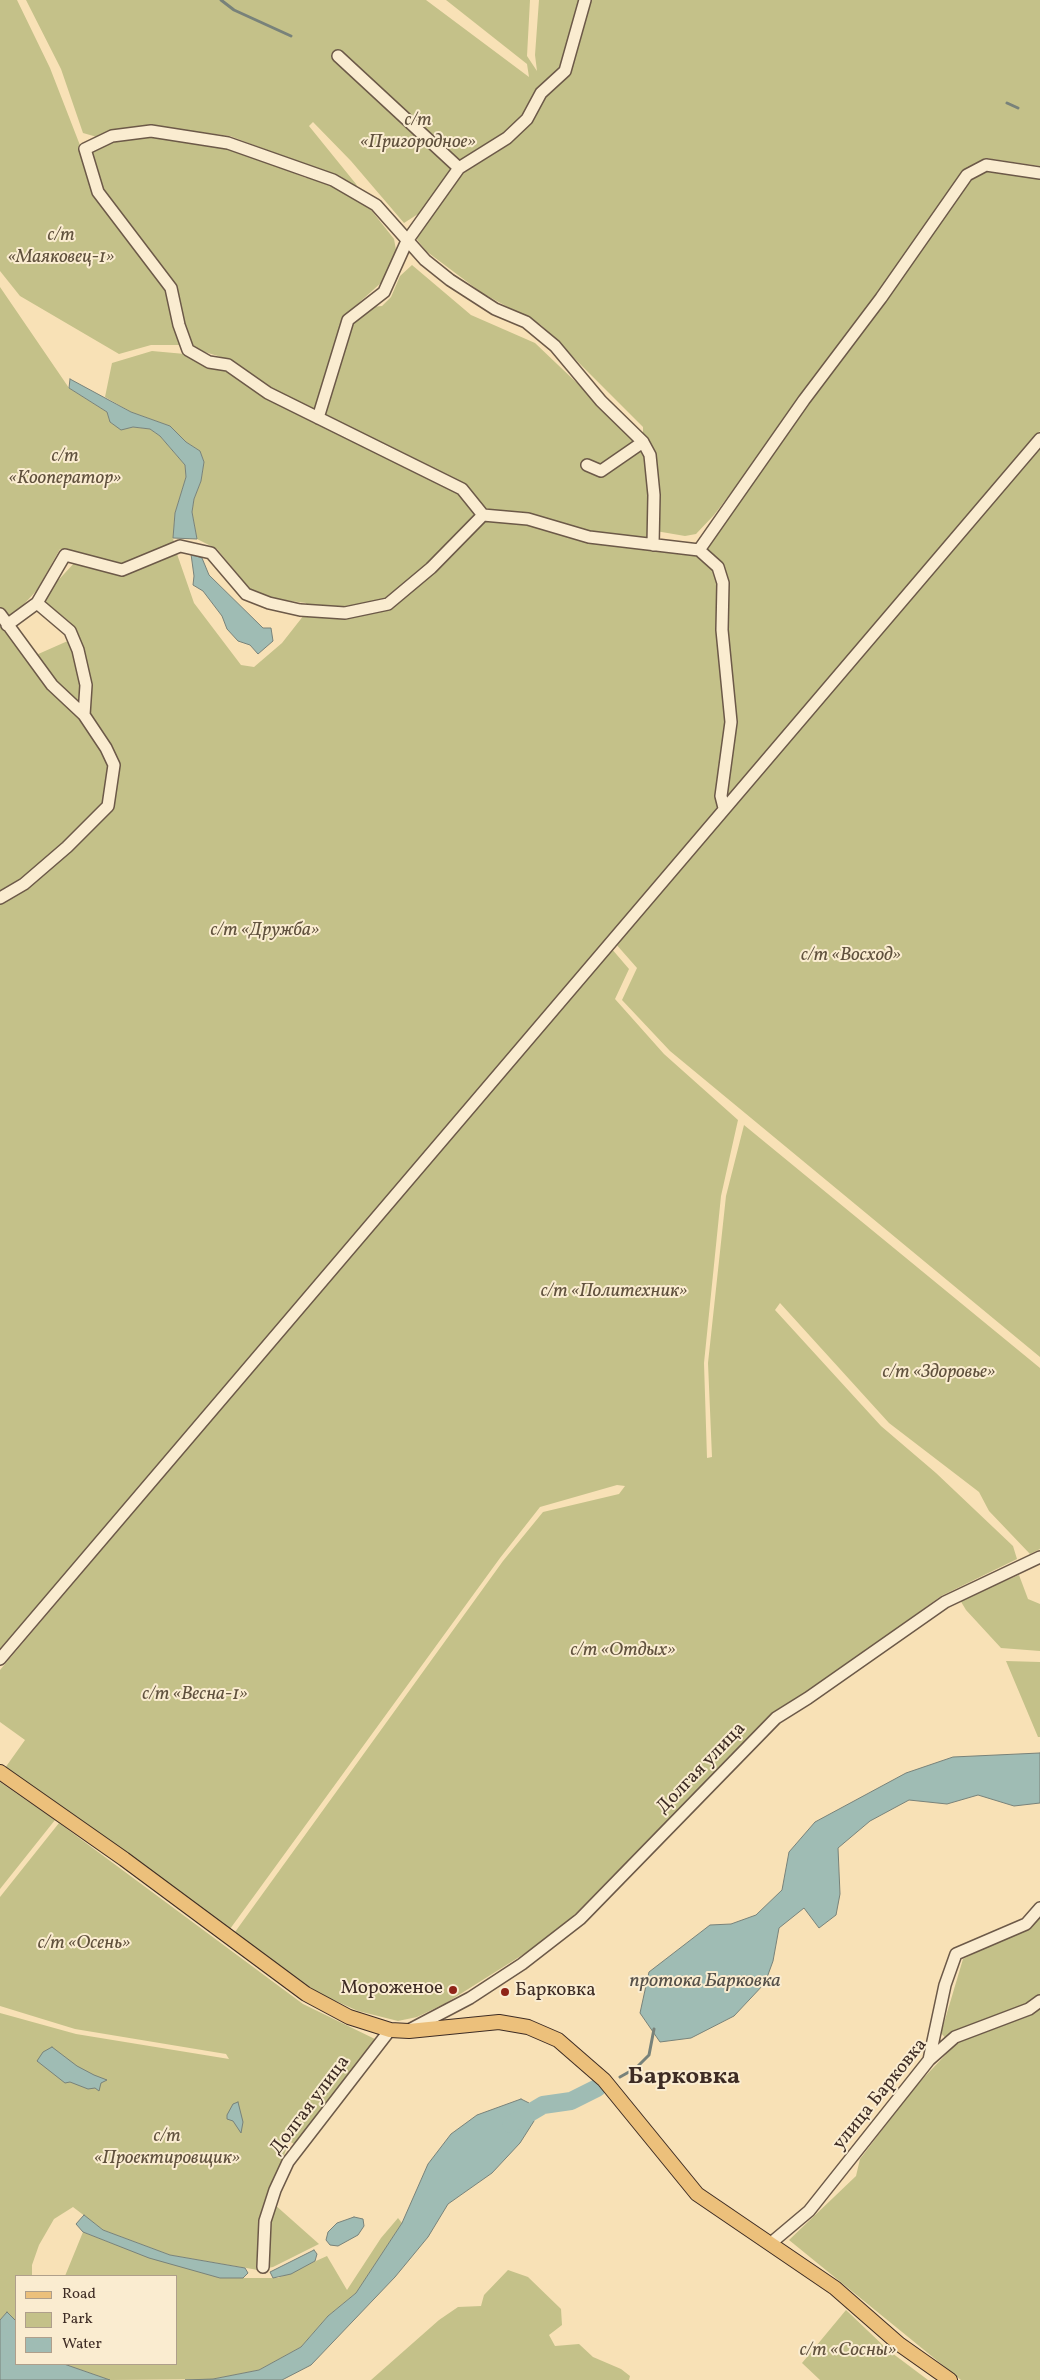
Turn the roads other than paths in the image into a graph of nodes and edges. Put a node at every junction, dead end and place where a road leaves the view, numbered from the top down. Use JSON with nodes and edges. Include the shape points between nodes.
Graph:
{"nodes":[{"id":1,"x":584,"y":0,"type":"edge"},
{"id":2,"x":338,"y":56,"type":"dead end"},
{"id":3,"x":458,"y":168,"type":"junction"},
{"id":4,"x":1040,"y":173,"type":"edge"},
{"id":5,"x":407,"y":241,"type":"junction"},
{"id":6,"x":318,"y":418,"type":"junction"},
{"id":7,"x":1040,"y":438,"type":"edge"},
{"id":8,"x":644,"y":442,"type":"junction"},
{"id":9,"x":586,"y":465,"type":"dead end"},
{"id":10,"x":483,"y":515,"type":"junction"},
{"id":11,"x":653,"y":545,"type":"junction"},
{"id":12,"x":699,"y":550,"type":"junction"},
{"id":13,"x":37,"y":603,"type":"junction"},
{"id":14,"x":0,"y":614,"type":"edge"},
{"id":15,"x":7,"y":625,"type":"junction"},
{"id":16,"x":84,"y":715,"type":"junction"},
{"id":17,"x":724,"y":808,"type":"junction"},
{"id":18,"x":0,"y":898,"type":"edge"},
{"id":19,"x":1040,"y":1557,"type":"edge"},
{"id":20,"x":0,"y":1659,"type":"edge"},
{"id":21,"x":0,"y":1772,"type":"edge"},
{"id":22,"x":1040,"y":1908,"type":"edge"},
{"id":23,"x":1040,"y":2000,"type":"edge"},
{"id":24,"x":390,"y":2030,"type":"junction"},
{"id":25,"x":409,"y":2031,"type":"junction"},
{"id":26,"x":929,"y":2060,"type":"junction"},
{"id":27,"x":771,"y":2243,"type":"junction"},
{"id":28,"x":263,"y":2267,"type":"dead end"},
{"id":29,"x":950,"y":2380,"type":"edge"}],
"edges":[{"from":1,"to":3,"type":"street","via":[[565,71],[541,93],[527,119],[507,138]]},
{"from":2,"to":3,"type":"street"},
{"from":3,"to":5,"type":"street"},
{"from":4,"to":12,"type":"street","via":[[986,165],[967,175]]},
{"from":5,"to":6,"type":"street","via":[[384,292],[348,320]]},
{"from":5,"to":6,"type":"street","via":[[376,205],[333,180],[228,143],[151,130],[112,136],[85,149],[98,192],[171,288],[188,350],[209,362],[228,365],[268,393]]},
{"from":5,"to":8,"type":"street","via":[[450,280],[496,309],[526,322],[555,346],[601,401]]},
{"from":6,"to":10,"type":"street","via":[[462,489]]},
{"from":7,"to":17,"type":"street"},
{"from":8,"to":9,"type":"street","via":[[601,472]]},
{"from":8,"to":11,"type":"street","via":[[650,455],[654,495]]},
{"from":10,"to":11,"type":"street","via":[[528,520],[589,537]]},
{"from":10,"to":13,"type":"street","via":[[388,604],[345,613],[300,610],[246,594],[212,553],[180,546],[122,570],[65,555]]},
{"from":11,"to":12,"type":"street"},
{"from":12,"to":17,"type":"street","via":[[718,567],[724,583],[722,630],[731,722],[721,796]]},
{"from":13,"to":15,"type":"street"},
{"from":13,"to":16,"type":"street","via":[[70,630],[86,685]]},
{"from":14,"to":15,"type":"street"},
{"from":15,"to":16,"type":"street","via":[[52,685]]},
{"from":16,"to":18,"type":"street","via":[[114,764],[108,806],[68,847],[24,884]]},
{"from":17,"to":20,"type":"street"},
{"from":19,"to":25,"type":"street","name":"Долгая улица","via":[[945,1602],[776,1718],[580,1919],[522,1964],[470,1998]]},
{"from":21,"to":24,"type":"main road","via":[[306,1994],[349,2017]]},
{"from":22,"to":26,"type":"street","via":[[1026,1924],[956,1954],[945,1985]]},
{"from":23,"to":26,"type":"street","name":"улица Барковка","via":[[1029,2009],[955,2037]]},
{"from":24,"to":25,"type":"main road"},
{"from":24,"to":28,"type":"street","name":"Долгая улица","via":[[288,2162],[265,2221]]},
{"from":25,"to":27,"type":"main road","via":[[499,2022],[528,2027],[558,2040],[604,2080],[697,2194]]},
{"from":26,"to":27,"type":"street","name":"улица Барковка","via":[[809,2211]]},
{"from":27,"to":29,"type":"main road","via":[[835,2288],[899,2344]]}]}
